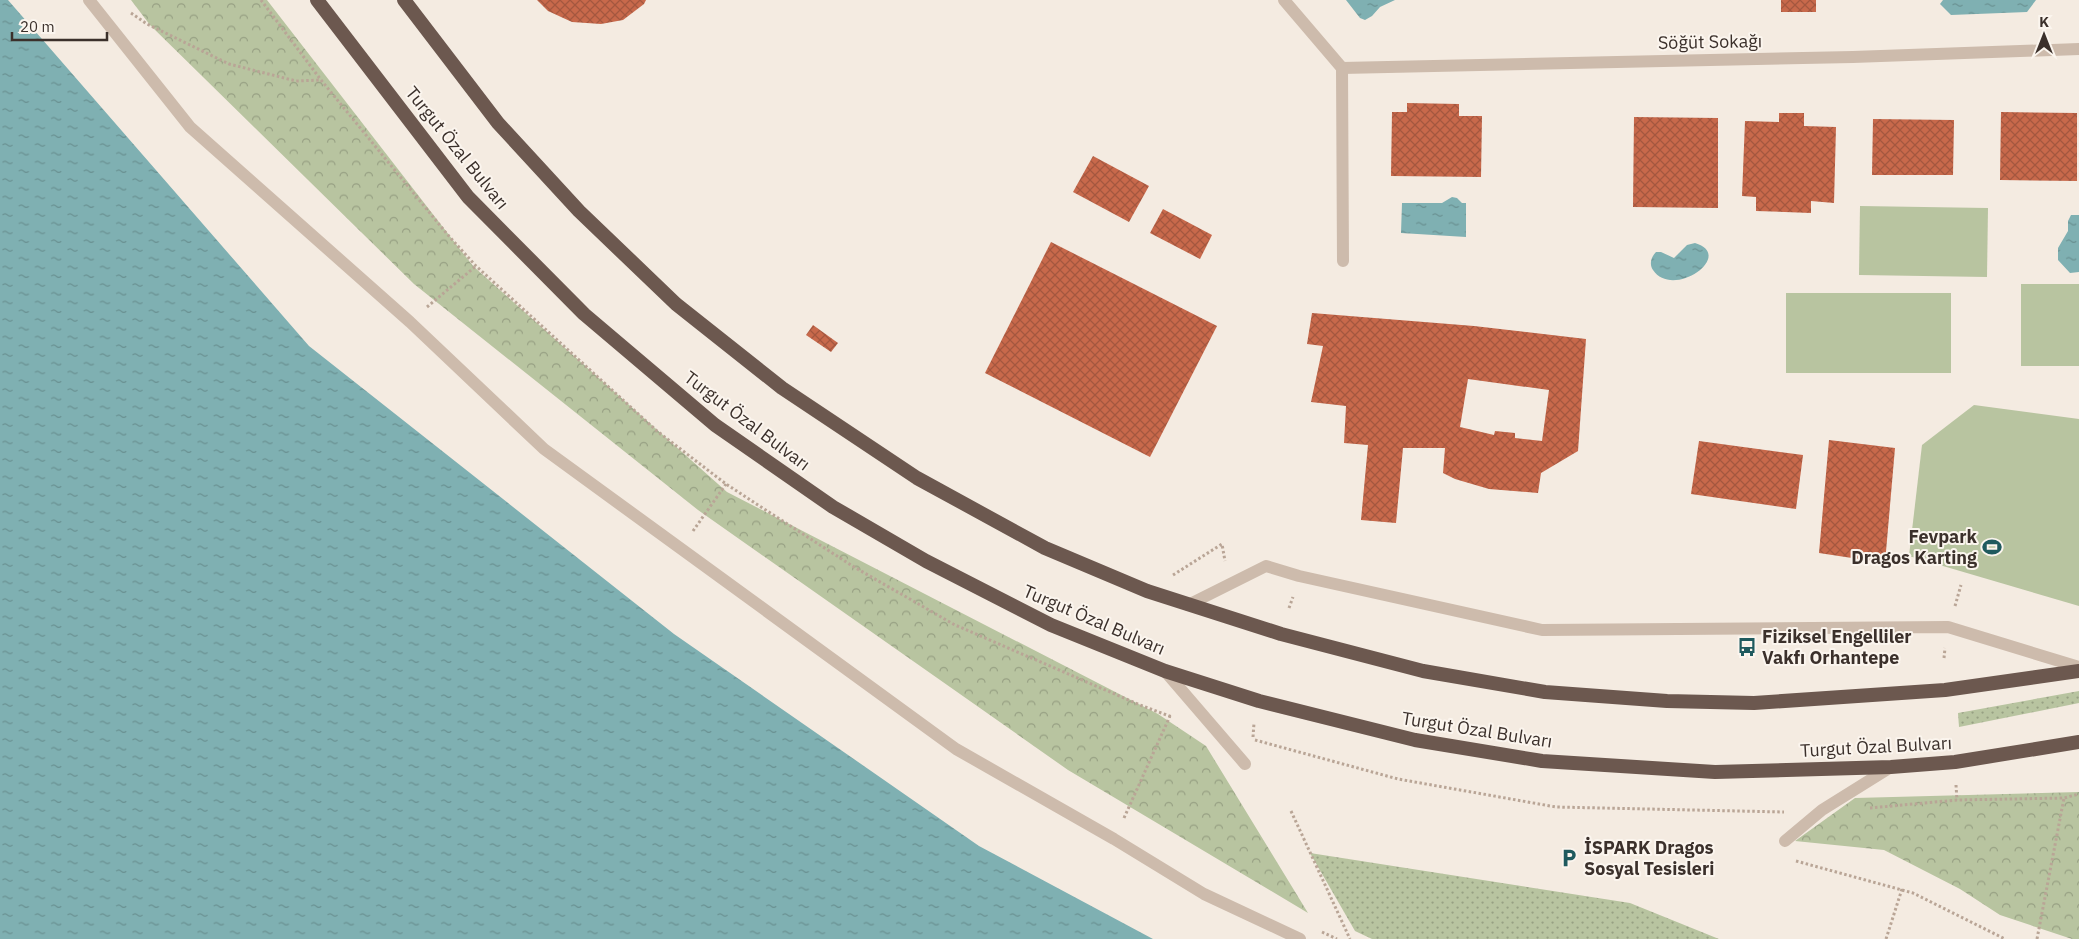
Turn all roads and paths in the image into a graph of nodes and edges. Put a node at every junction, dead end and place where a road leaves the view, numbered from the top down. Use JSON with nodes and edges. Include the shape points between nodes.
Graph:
{"nodes":[{"id":1,"x":89,"y":0,"type":"edge"},
{"id":2,"x":317,"y":0,"type":"edge"},
{"id":3,"x":404,"y":0,"type":"edge"},
{"id":4,"x":1284,"y":0,"type":"edge"},
{"id":5,"x":126,"y":10,"type":"dead end"},
{"id":6,"x":2079,"y":49,"type":"edge"},
{"id":7,"x":1342,"y":68,"type":"junction"},
{"id":8,"x":321,"y":80,"type":"dead end"},
{"id":9,"x":1343,"y":261,"type":"dead end"},
{"id":10,"x":476,"y":266,"type":"dead end"},
{"id":11,"x":410,"y":322,"type":"junction"},
{"id":12,"x":726,"y":484,"type":"dead end"},
{"id":13,"x":680,"y":547,"type":"junction"},
{"id":14,"x":1229,"y":584,"type":"junction"},
{"id":15,"x":1147,"y":591,"type":"junction"},
{"id":16,"x":1188,"y":605,"type":"junction"},
{"id":17,"x":2079,"y":667,"type":"edge"},
{"id":18,"x":1165,"y":671,"type":"junction"},
{"id":19,"x":2079,"y":671,"type":"edge"},
{"id":20,"x":1259,"y":701,"type":"junction"},
{"id":21,"x":1170,"y":716,"type":"dead end"},
{"id":22,"x":1244,"y":738,"type":"dead end"},
{"id":23,"x":1252,"y":739,"type":"junction"},
{"id":24,"x":2079,"y":742,"type":"edge"},
{"id":25,"x":1245,"y":764,"type":"joint"},
{"id":26,"x":1891,"y":767,"type":"junction"},
{"id":27,"x":2079,"y":794,"type":"edge"},
{"id":28,"x":2064,"y":798,"type":"junction"},
{"id":29,"x":1880,"y":807,"type":"dead end"},
{"id":30,"x":1291,"y":812,"type":"dead end"},
{"id":31,"x":1790,"y":812,"type":"dead end"},
{"id":32,"x":1114,"y":839,"type":"junction"},
{"id":33,"x":1785,"y":841,"type":"dead end"},
{"id":34,"x":1788,"y":858,"type":"dead end"},
{"id":35,"x":1902,"y":889,"type":"junction"},
{"id":36,"x":1321,"y":932,"type":"dead end"},
{"id":37,"x":1300,"y":939,"type":"edge"},
{"id":38,"x":1338,"y":939,"type":"edge"},
{"id":39,"x":1350,"y":939,"type":"edge"},
{"id":40,"x":1886,"y":939,"type":"edge"},
{"id":41,"x":2005,"y":939,"type":"edge"},
{"id":42,"x":2037,"y":939,"type":"edge"}],
"edges":[{"from":1,"to":11,"type":"street","via":[[190,127]]},
{"from":2,"to":18,"type":"highway","name":"Turgut Özal Bulvarı","via":[[468,197],[584,314],[715,425],[833,507],[926,561],[1051,625]]},
{"from":3,"to":15,"type":"highway","via":[[498,123],[579,210],[676,304],[782,388],[917,478],[1045,548]]},
{"from":4,"to":7,"type":"street"},
{"from":5,"to":8,"type":"path","via":[[147,24],[229,64],[296,81]]},
{"from":6,"to":7,"type":"street","name":"Söğüt Sokağı"},
{"from":7,"to":9,"type":"street"},
{"from":10,"to":11,"type":"path"},
{"from":11,"to":13,"type":"street","via":[[544,449]]},
{"from":12,"to":13,"type":"path"},
{"from":13,"to":32,"type":"street","via":[[956,749]]},
{"from":14,"to":15,"type":"path","via":[[1222,544]]},
{"from":14,"to":16,"type":"street"},
{"from":14,"to":17,"type":"street","via":[[1266,566],[1542,630],[1948,627]]},
{"from":15,"to":16,"type":"highway"},
{"from":16,"to":19,"type":"highway","via":[[1281,634],[1423,671],[1545,692],[1592,696],[1754,703],[1945,690]]},
{"from":18,"to":20,"type":"highway","name":"Turgut Özal Bulvarı"},
{"from":18,"to":25,"type":"street"},
{"from":20,"to":23,"type":"path"},
{"from":20,"to":26,"type":"highway","name":"Turgut Özal Bulvarı","via":[[1414,740],[1542,761],[1715,772]]},
{"from":21,"to":32,"type":"path"},
{"from":22,"to":23,"type":"path"},
{"from":23,"to":25,"type":"path"},
{"from":23,"to":31,"type":"path","via":[[1398,779],[1556,807]]},
{"from":24,"to":26,"type":"highway","name":"Turgut Özal Bulvarı","via":[[1955,762]]},
{"from":26,"to":33,"type":"street","via":[[1822,810]]},
{"from":27,"to":28,"type":"path"},
{"from":28,"to":29,"type":"path","via":[[1957,800]]},
{"from":28,"to":42,"type":"path"},
{"from":30,"to":39,"type":"path"},
{"from":32,"to":37,"type":"street","via":[[1204,894]]},
{"from":34,"to":35,"type":"path"},
{"from":35,"to":40,"type":"path"},
{"from":35,"to":41,"type":"path"},
{"from":36,"to":38,"type":"path"}]}
